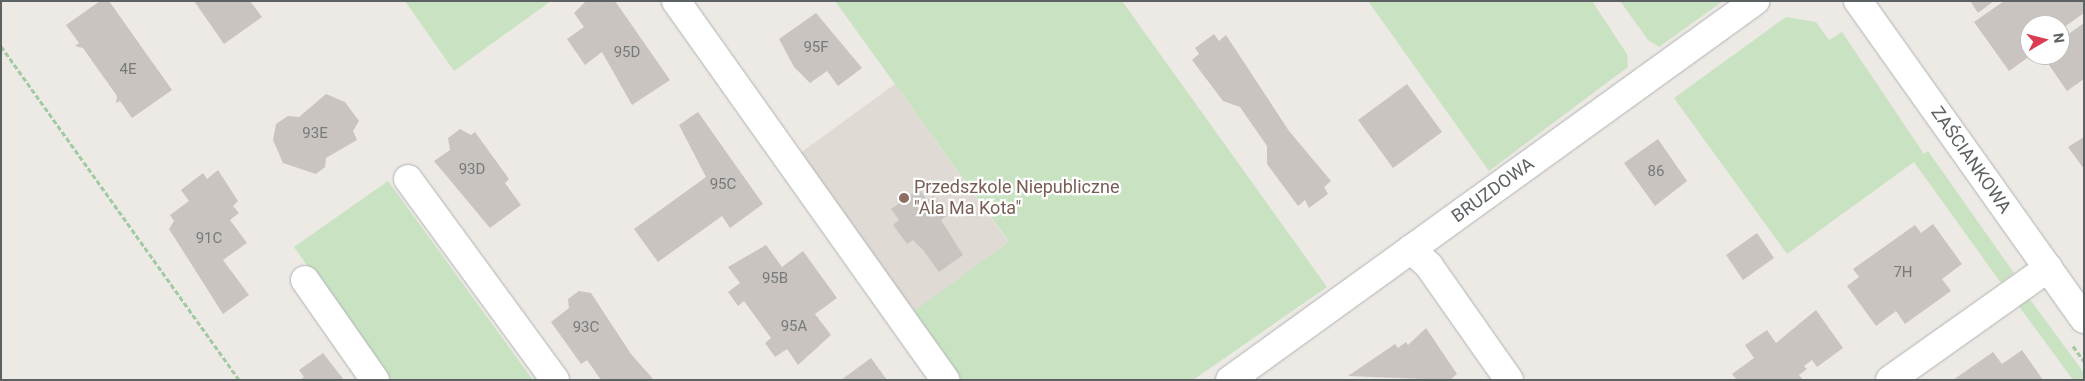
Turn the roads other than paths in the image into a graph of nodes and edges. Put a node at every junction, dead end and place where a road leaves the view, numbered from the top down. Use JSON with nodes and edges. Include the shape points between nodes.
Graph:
{"nodes":[{"id":1,"x":676,"y":1,"type":"edge"},
{"id":2,"x":1755,"y":1,"type":"edge"},
{"id":3,"x":1858,"y":1,"type":"edge"},
{"id":4,"x":408,"y":179,"type":"dead end"},
{"id":5,"x":1410,"y":249,"type":"junction"},
{"id":6,"x":2048,"y":268,"type":"junction"},
{"id":7,"x":305,"y":280,"type":"dead end"},
{"id":8,"x":2084,"y":319,"type":"edge"},
{"id":9,"x":375,"y":380,"type":"edge"},
{"id":10,"x":555,"y":380,"type":"edge"},
{"id":11,"x":945,"y":380,"type":"edge"},
{"id":12,"x":1230,"y":380,"type":"edge"},
{"id":13,"x":1509,"y":380,"type":"edge"},
{"id":14,"x":1890,"y":380,"type":"edge"}],
"edges":[{"from":1,"to":11,"type":"street"},
{"from":2,"to":5,"type":"street","name":"BRUZDOWA"},
{"from":3,"to":6,"type":"street","name":"ZAŚCIANKOWA"},
{"from":4,"to":10,"type":"street"},
{"from":5,"to":12,"type":"street","name":"BRUZDOWA"},
{"from":5,"to":13,"type":"street","via":[[1428,266]]},
{"from":6,"to":8,"type":"street","name":"ZAŚCIANKOWA"},
{"from":6,"to":14,"type":"street"},
{"from":7,"to":9,"type":"street"}]}
